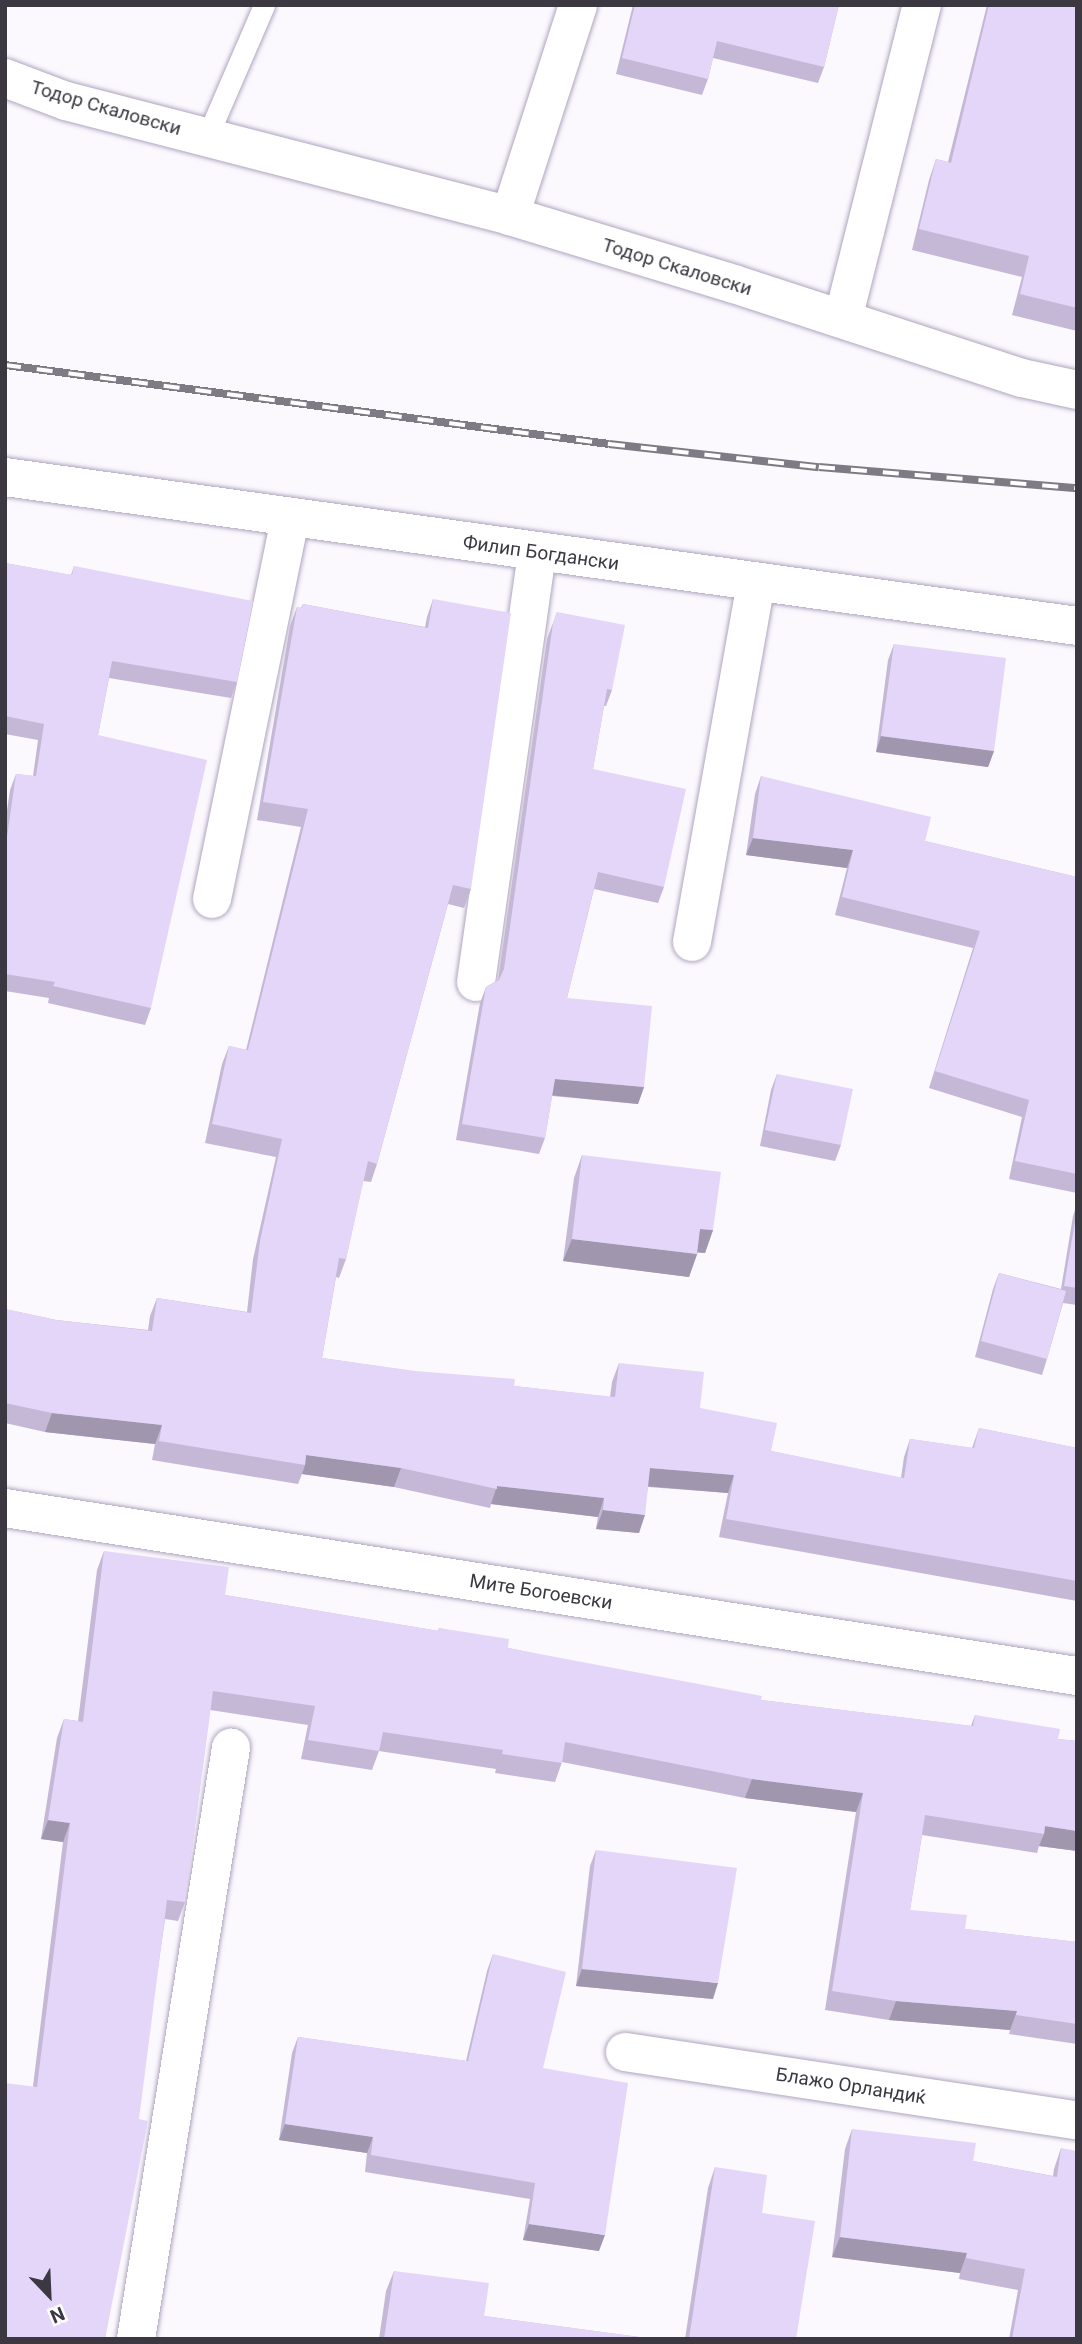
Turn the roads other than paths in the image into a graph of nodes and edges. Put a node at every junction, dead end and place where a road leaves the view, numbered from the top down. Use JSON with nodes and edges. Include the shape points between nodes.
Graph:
{"nodes":[{"id":1,"x":264,"y":5,"type":"edge"},
{"id":2,"x":578,"y":5,"type":"edge"},
{"id":3,"x":922,"y":5,"type":"edge"},
{"id":4,"x":5,"y":78,"type":"edge"},
{"id":5,"x":206,"y":137,"type":"junction"},
{"id":6,"x":510,"y":216,"type":"junction"},
{"id":7,"x":843,"y":319,"type":"junction"},
{"id":8,"x":1077,"y":390,"type":"edge"},
{"id":9,"x":5,"y":477,"type":"edge"},
{"id":10,"x":290,"y":518,"type":"junction"},
{"id":11,"x":537,"y":554,"type":"junction"},
{"id":12,"x":756,"y":582,"type":"junction"},
{"id":13,"x":1077,"y":626,"type":"edge"},
{"id":14,"x":212,"y":899,"type":"dead end"},
{"id":15,"x":692,"y":942,"type":"dead end"},
{"id":16,"x":476,"y":982,"type":"dead end"},
{"id":17,"x":5,"y":1508,"type":"edge"},
{"id":18,"x":1077,"y":1676,"type":"edge"},
{"id":19,"x":231,"y":1748,"type":"dead end"},
{"id":20,"x":625,"y":2052,"type":"dead end"},
{"id":21,"x":1077,"y":2120,"type":"edge"},
{"id":22,"x":136,"y":2339,"type":"edge"}],
"edges":[{"from":1,"to":5,"type":"lane","name":"Тодор Скаловски"},
{"from":2,"to":6,"type":"street"},
{"from":3,"to":7,"type":"street"},
{"from":4,"to":5,"type":"street","name":"Тодор Скаловски","via":[[66,101]]},
{"from":5,"to":6,"type":"street","name":"Тодор Скаловски"},
{"from":6,"to":7,"type":"street","name":"Тодор Скаловски"},
{"from":7,"to":8,"type":"street","name":"Тодор Скаловски","via":[[1021,378]]},
{"from":9,"to":10,"type":"street","name":"Филип Богдански"},
{"from":10,"to":11,"type":"street","name":"Филип Богдански"},
{"from":10,"to":14,"type":"street"},
{"from":11,"to":12,"type":"street","name":"Филип Богдански"},
{"from":11,"to":16,"type":"street"},
{"from":12,"to":13,"type":"street","name":"Филип Богдански"},
{"from":12,"to":15,"type":"street"},
{"from":17,"to":18,"type":"street","name":"Мите Богоевски"},
{"from":19,"to":22,"type":"street"},
{"from":20,"to":21,"type":"street","name":"Блажо Орландиќ"}]}
